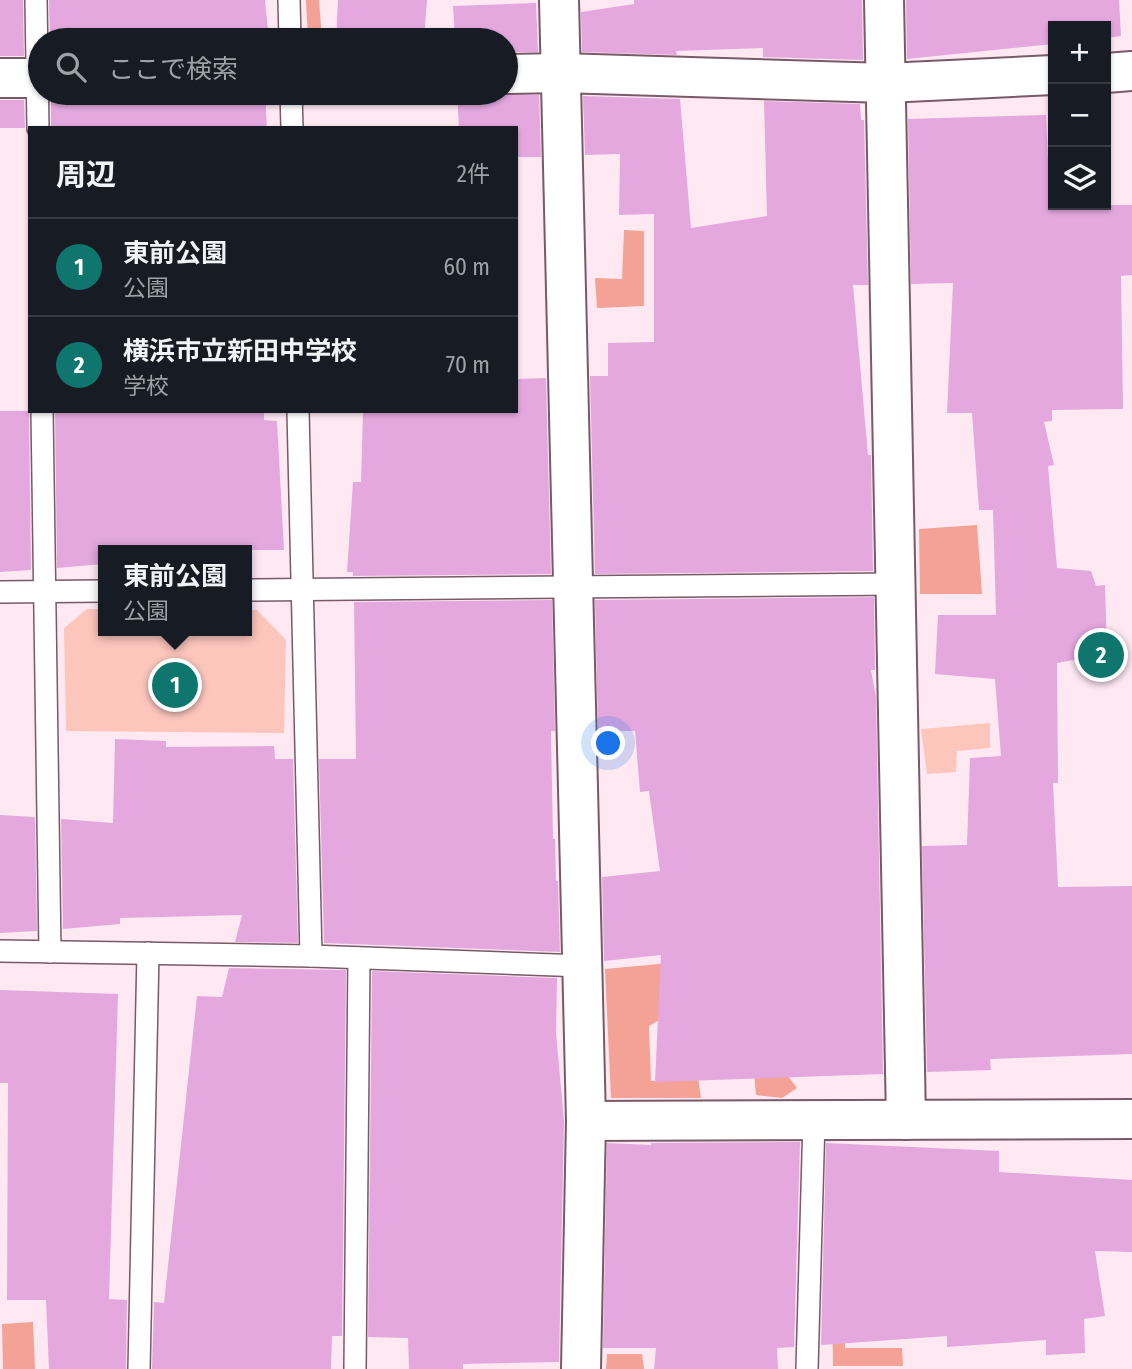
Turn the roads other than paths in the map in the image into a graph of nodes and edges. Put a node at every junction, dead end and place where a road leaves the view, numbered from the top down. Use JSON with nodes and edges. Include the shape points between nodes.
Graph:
{"nodes":[{"id":1,"x":36,"y":0,"type":"edge"},
{"id":2,"x":289,"y":0,"type":"edge"},
{"id":3,"x":559,"y":0,"type":"edge"},
{"id":4,"x":884,"y":0,"type":"edge"},
{"id":5,"x":32,"y":28,"type":"edge"},
{"id":6,"x":289,"y":28,"type":"edge"},
{"id":7,"x":1132,"y":71,"type":"edge"},
{"id":8,"x":561,"y":73,"type":"junction"},
{"id":9,"x":1111,"y":73,"type":"edge"},
{"id":10,"x":518,"y":74,"type":"edge"},
{"id":11,"x":1048,"y":75,"type":"edge"},
{"id":12,"x":886,"y":83,"type":"junction"},
{"id":13,"x":32,"y":105,"type":"edge"},
{"id":14,"x":291,"y":105,"type":"edge"},
{"id":15,"x":38,"y":126,"type":"edge"},
{"id":16,"x":292,"y":126,"type":"edge"},
{"id":17,"x":42,"y":413,"type":"edge"},
{"id":18,"x":298,"y":413,"type":"edge"},
{"id":19,"x":896,"y":584,"type":"junction"},
{"id":20,"x":573,"y":587,"type":"junction"},
{"id":21,"x":252,"y":590,"type":"edge"},
{"id":22,"x":302,"y":590,"type":"junction"},
{"id":23,"x":98,"y":591,"type":"edge"},
{"id":24,"x":0,"y":592,"type":"edge"},
{"id":25,"x":45,"y":592,"type":"junction"},
{"id":26,"x":0,"y":951,"type":"edge"},
{"id":27,"x":50,"y":952,"type":"junction"},
{"id":28,"x":148,"y":953,"type":"junction"},
{"id":29,"x":311,"y":956,"type":"junction"},
{"id":30,"x":359,"y":958,"type":"junction"},
{"id":31,"x":583,"y":966,"type":"junction"},
{"id":32,"x":814,"y":1119,"type":"junction"},
{"id":33,"x":1132,"y":1119,"type":"edge"},
{"id":34,"x":906,"y":1120,"type":"junction"},
{"id":35,"x":586,"y":1121,"type":"junction"},
{"id":36,"x":139,"y":1369,"type":"edge"},
{"id":37,"x":355,"y":1369,"type":"edge"},
{"id":38,"x":581,"y":1369,"type":"edge"},
{"id":39,"x":807,"y":1369,"type":"edge"}],
"edges":[{"from":1,"to":5,"type":"lane"},
{"from":2,"to":6,"type":"lane"},
{"from":3,"to":8,"type":"street"},
{"from":4,"to":12,"type":"street"},
{"from":7,"to":9,"type":"street"},
{"from":8,"to":10,"type":"street"},
{"from":8,"to":12,"type":"street"},
{"from":8,"to":20,"type":"street"},
{"from":11,"to":12,"type":"street"},
{"from":12,"to":19,"type":"street"},
{"from":13,"to":15,"type":"lane"},
{"from":14,"to":16,"type":"lane"},
{"from":17,"to":25,"type":"lane"},
{"from":18,"to":22,"type":"lane"},
{"from":19,"to":20,"type":"lane"},
{"from":19,"to":34,"type":"street"},
{"from":20,"to":22,"type":"lane"},
{"from":20,"to":31,"type":"street"},
{"from":21,"to":22,"type":"lane"},
{"from":22,"to":29,"type":"lane"},
{"from":23,"to":25,"type":"lane"},
{"from":24,"to":25,"type":"lane"},
{"from":25,"to":27,"type":"lane"},
{"from":26,"to":27,"type":"lane"},
{"from":27,"to":28,"type":"lane"},
{"from":28,"to":29,"type":"lane"},
{"from":28,"to":36,"type":"lane"},
{"from":29,"to":30,"type":"lane"},
{"from":30,"to":31,"type":"lane"},
{"from":30,"to":37,"type":"lane"},
{"from":31,"to":35,"type":"street"},
{"from":32,"to":34,"type":"street"},
{"from":32,"to":35,"type":"street"},
{"from":32,"to":39,"type":"lane"},
{"from":33,"to":34,"type":"street"},
{"from":35,"to":38,"type":"street"}]}
